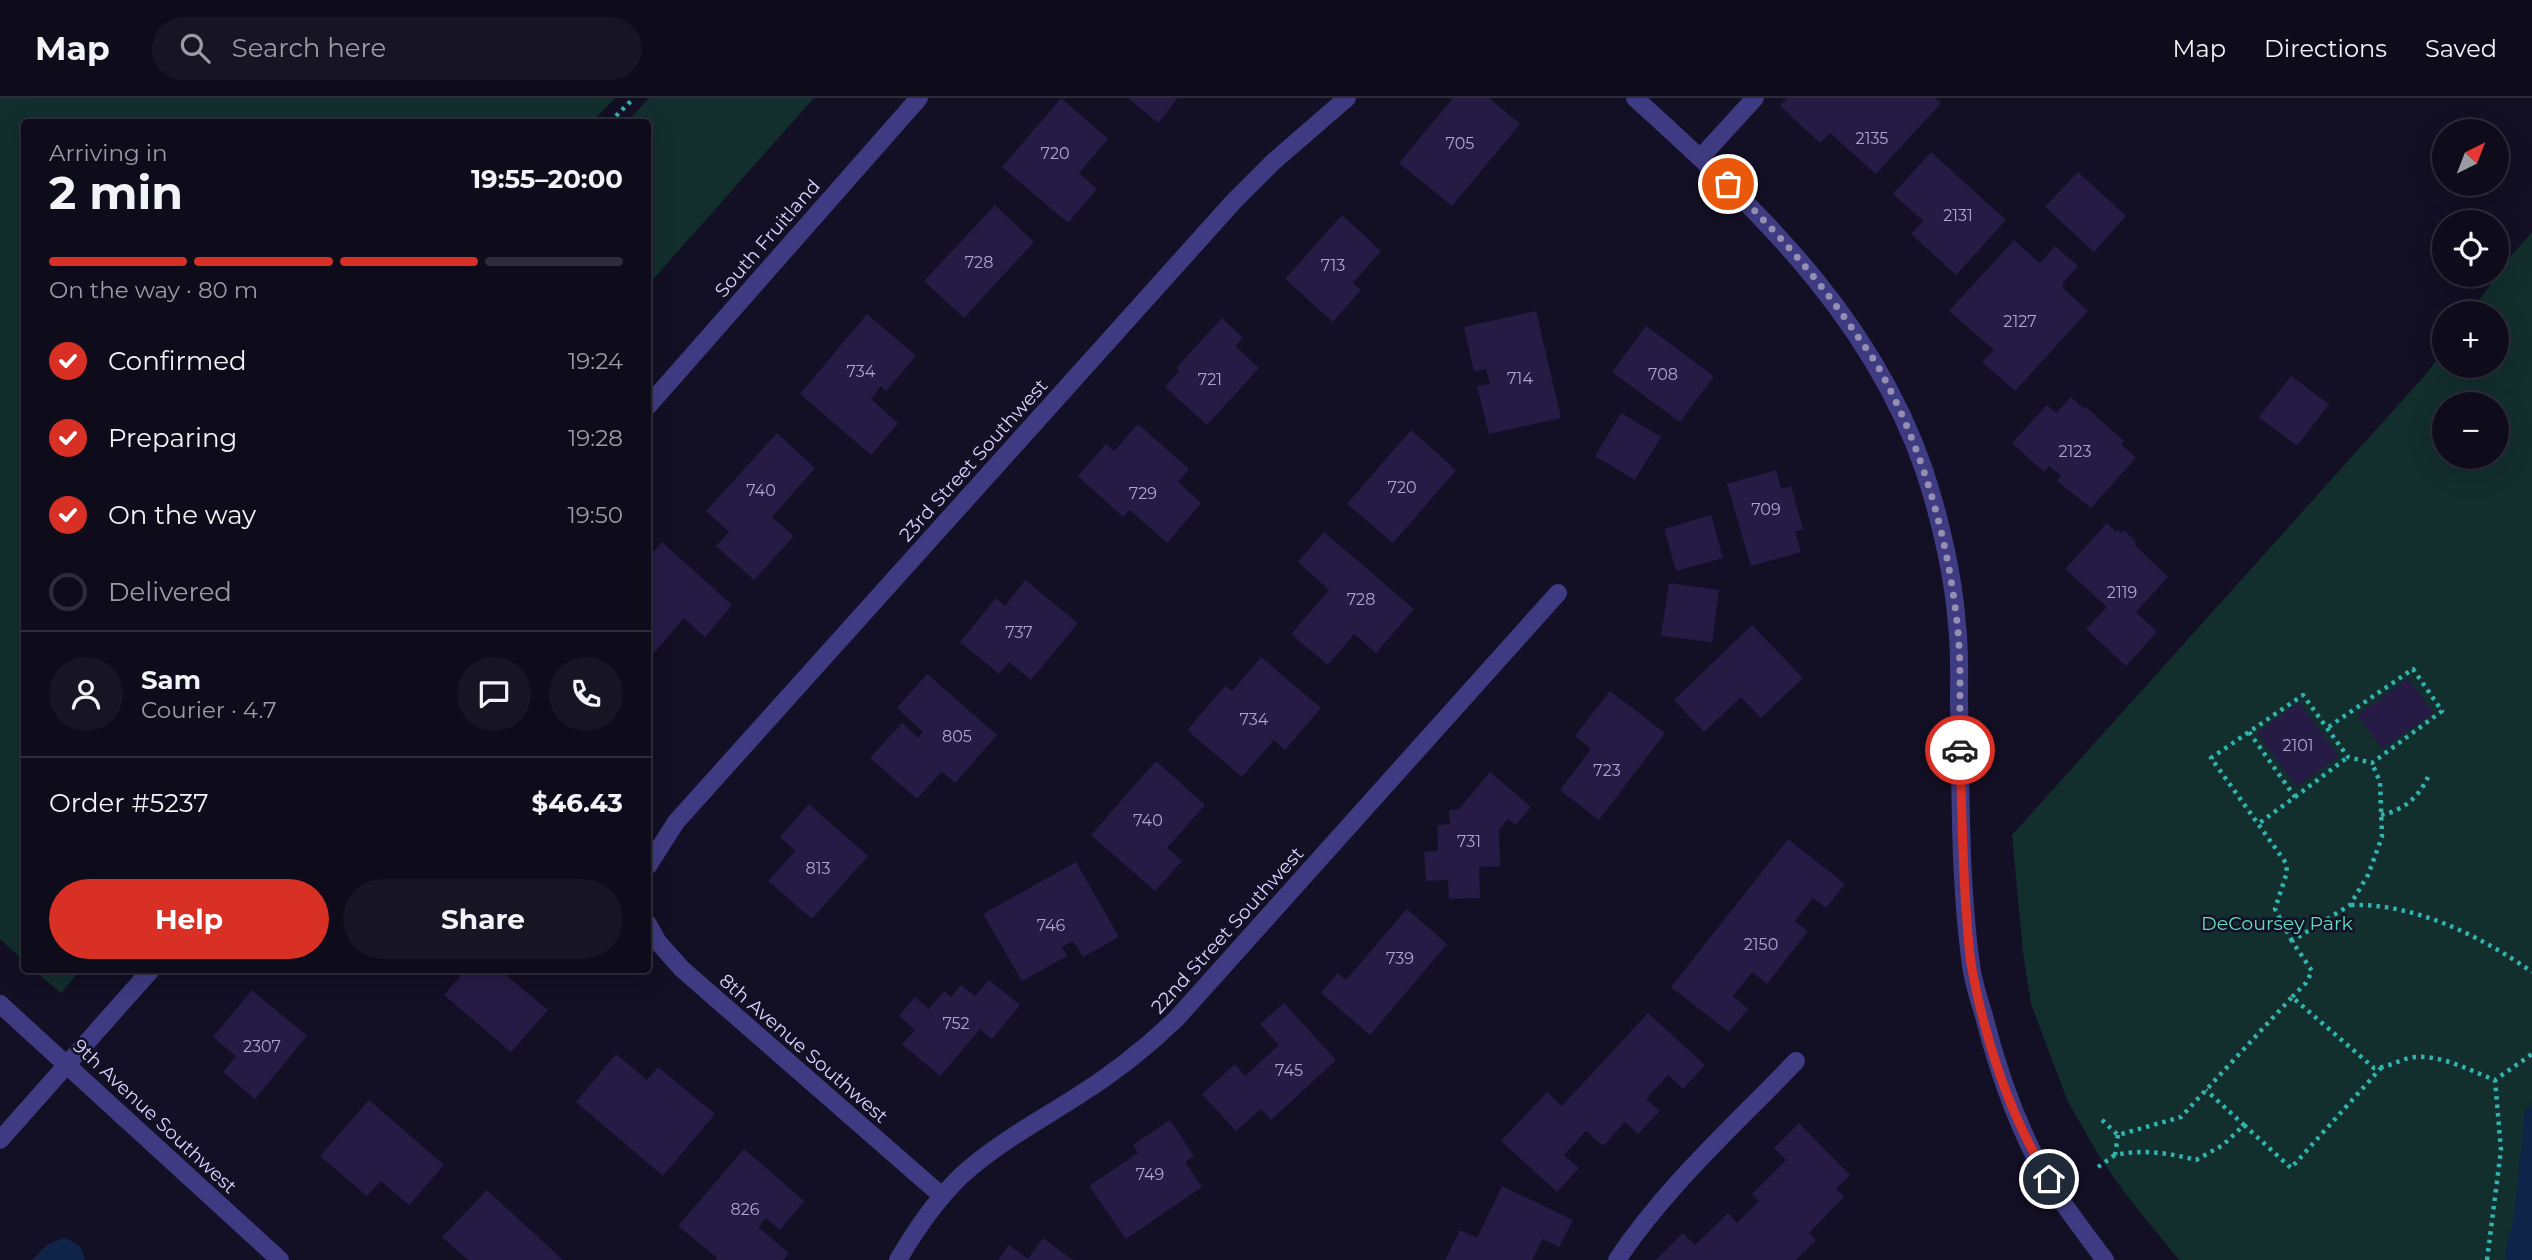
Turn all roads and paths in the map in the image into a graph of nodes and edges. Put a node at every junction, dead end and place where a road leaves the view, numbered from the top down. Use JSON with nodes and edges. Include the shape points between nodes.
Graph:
{"nodes":[{"id":1,"x":634,"y":98,"type":"edge"},
{"id":2,"x":919,"y":98,"type":"edge"},
{"id":3,"x":1347,"y":98,"type":"edge"},
{"id":4,"x":1635,"y":98,"type":"edge"},
{"id":5,"x":1755,"y":98,"type":"edge"},
{"id":6,"x":613,"y":119,"type":"edge"},
{"id":7,"x":1701,"y":158,"type":"junction"},
{"id":8,"x":651,"y":403,"type":"edge"},
{"id":9,"x":1558,"y":593,"type":"dead end"},
{"id":10,"x":2327,"y":728,"type":"junction"},
{"id":11,"x":2249,"y":732,"type":"junction"},
{"id":12,"x":2348,"y":757,"type":"junction"},
{"id":13,"x":2372,"y":763,"type":"junction"},
{"id":14,"x":2428,"y":778,"type":"dead end"},
{"id":15,"x":2295,"y":797,"type":"junction"},
{"id":16,"x":2381,"y":815,"type":"junction"},
{"id":17,"x":2258,"y":824,"type":"junction"},
{"id":18,"x":651,"y":861,"type":"edge"},
{"id":19,"x":2350,"y":905,"type":"junction"},
{"id":20,"x":651,"y":929,"type":"edge"},
{"id":21,"x":2292,"y":941,"type":"junction"},
{"id":22,"x":2532,"y":972,"type":"edge"},
{"id":23,"x":148,"y":973,"type":"edge"},
{"id":24,"x":2292,"y":997,"type":"junction"},
{"id":25,"x":0,"y":1004,"type":"edge"},
{"id":26,"x":2532,"y":1054,"type":"edge"},
{"id":27,"x":1796,"y":1061,"type":"dead end"},
{"id":28,"x":67,"y":1065,"type":"junction"},
{"id":29,"x":2381,"y":1068,"type":"junction"},
{"id":30,"x":2495,"y":1080,"type":"junction"},
{"id":31,"x":2206,"y":1090,"type":"junction"},
{"id":32,"x":2102,"y":1120,"type":"dead end"},
{"id":33,"x":2244,"y":1125,"type":"junction"},
{"id":34,"x":2118,"y":1135,"type":"junction"},
{"id":35,"x":0,"y":1140,"type":"edge"},
{"id":36,"x":2115,"y":1155,"type":"junction"},
{"id":37,"x":2098,"y":1167,"type":"dead end"},
{"id":38,"x":942,"y":1196,"type":"junction"},
{"id":39,"x":280,"y":1260,"type":"edge"},
{"id":40,"x":898,"y":1260,"type":"edge"},
{"id":41,"x":1617,"y":1260,"type":"edge"},
{"id":42,"x":2105,"y":1260,"type":"edge"},
{"id":43,"x":2487,"y":1260,"type":"edge"}],
"edges":[{"from":1,"to":6,"type":"path"},
{"from":2,"to":8,"type":"street","name":"South Fruitland"},
{"from":3,"to":18,"type":"street","name":"23rd Street Southwest","via":[[1235,201],[686,811]]},
{"from":4,"to":7,"type":"street"},
{"from":5,"to":7,"type":"street"},
{"from":7,"to":42,"type":"street","via":[[1808,267],[1881,372],[1934,500],[1957,626],[1964,889],[1971,968],[2005,1086],[2036,1158]]},
{"from":9,"to":38,"type":"street","name":"22nd Street Southwest","via":[[1156,1039],[985,1156]]},
{"from":10,"to":11,"type":"path","via":[[2303,695]]},
{"from":10,"to":12,"type":"path"},
{"from":10,"to":13,"type":"path","via":[[2413,669],[2442,711]]},
{"from":11,"to":15,"type":"path"},
{"from":11,"to":17,"type":"path","via":[[2211,758]]},
{"from":12,"to":13,"type":"path"},
{"from":12,"to":15,"type":"path"},
{"from":13,"to":16,"type":"path","via":[[2380,782]]},
{"from":14,"to":16,"type":"path","via":[[2409,804]]},
{"from":15,"to":17,"type":"path"},
{"from":16,"to":19,"type":"path","via":[[2382,837],[2368,875]]},
{"from":17,"to":21,"type":"path","via":[[2286,863],[2275,909]]},
{"from":19,"to":21,"type":"path"},
{"from":19,"to":22,"type":"path","via":[[2400,909],[2440,923]]},
{"from":20,"to":38,"type":"street","name":"8th Avenue Southwest","via":[[682,969]]},
{"from":21,"to":24,"type":"path","via":[[2312,971]]},
{"from":23,"to":28,"type":"street"},
{"from":24,"to":29,"type":"path","via":[[2374,1068]]},
{"from":24,"to":31,"type":"path"},
{"from":25,"to":28,"type":"street","name":"9th Avenue Southwest"},
{"from":26,"to":30,"type":"path"},
{"from":27,"to":41,"type":"street","via":[[1682,1180]]},
{"from":28,"to":35,"type":"street"},
{"from":28,"to":39,"type":"street","name":"9th Avenue Southwest"},
{"from":29,"to":30,"type":"path","via":[[2415,1057],[2438,1059]]},
{"from":29,"to":33,"type":"path","via":[[2291,1168]]},
{"from":30,"to":43,"type":"path","via":[[2501,1150]]},
{"from":31,"to":33,"type":"path"},
{"from":31,"to":34,"type":"path","via":[[2182,1117]]},
{"from":32,"to":34,"type":"path"},
{"from":33,"to":36,"type":"path","via":[[2223,1145],[2196,1160],[2133,1151]]},
{"from":34,"to":36,"type":"path"},
{"from":36,"to":37,"type":"path"},
{"from":38,"to":40,"type":"street","name":"22nd Street Southwest"}]}
